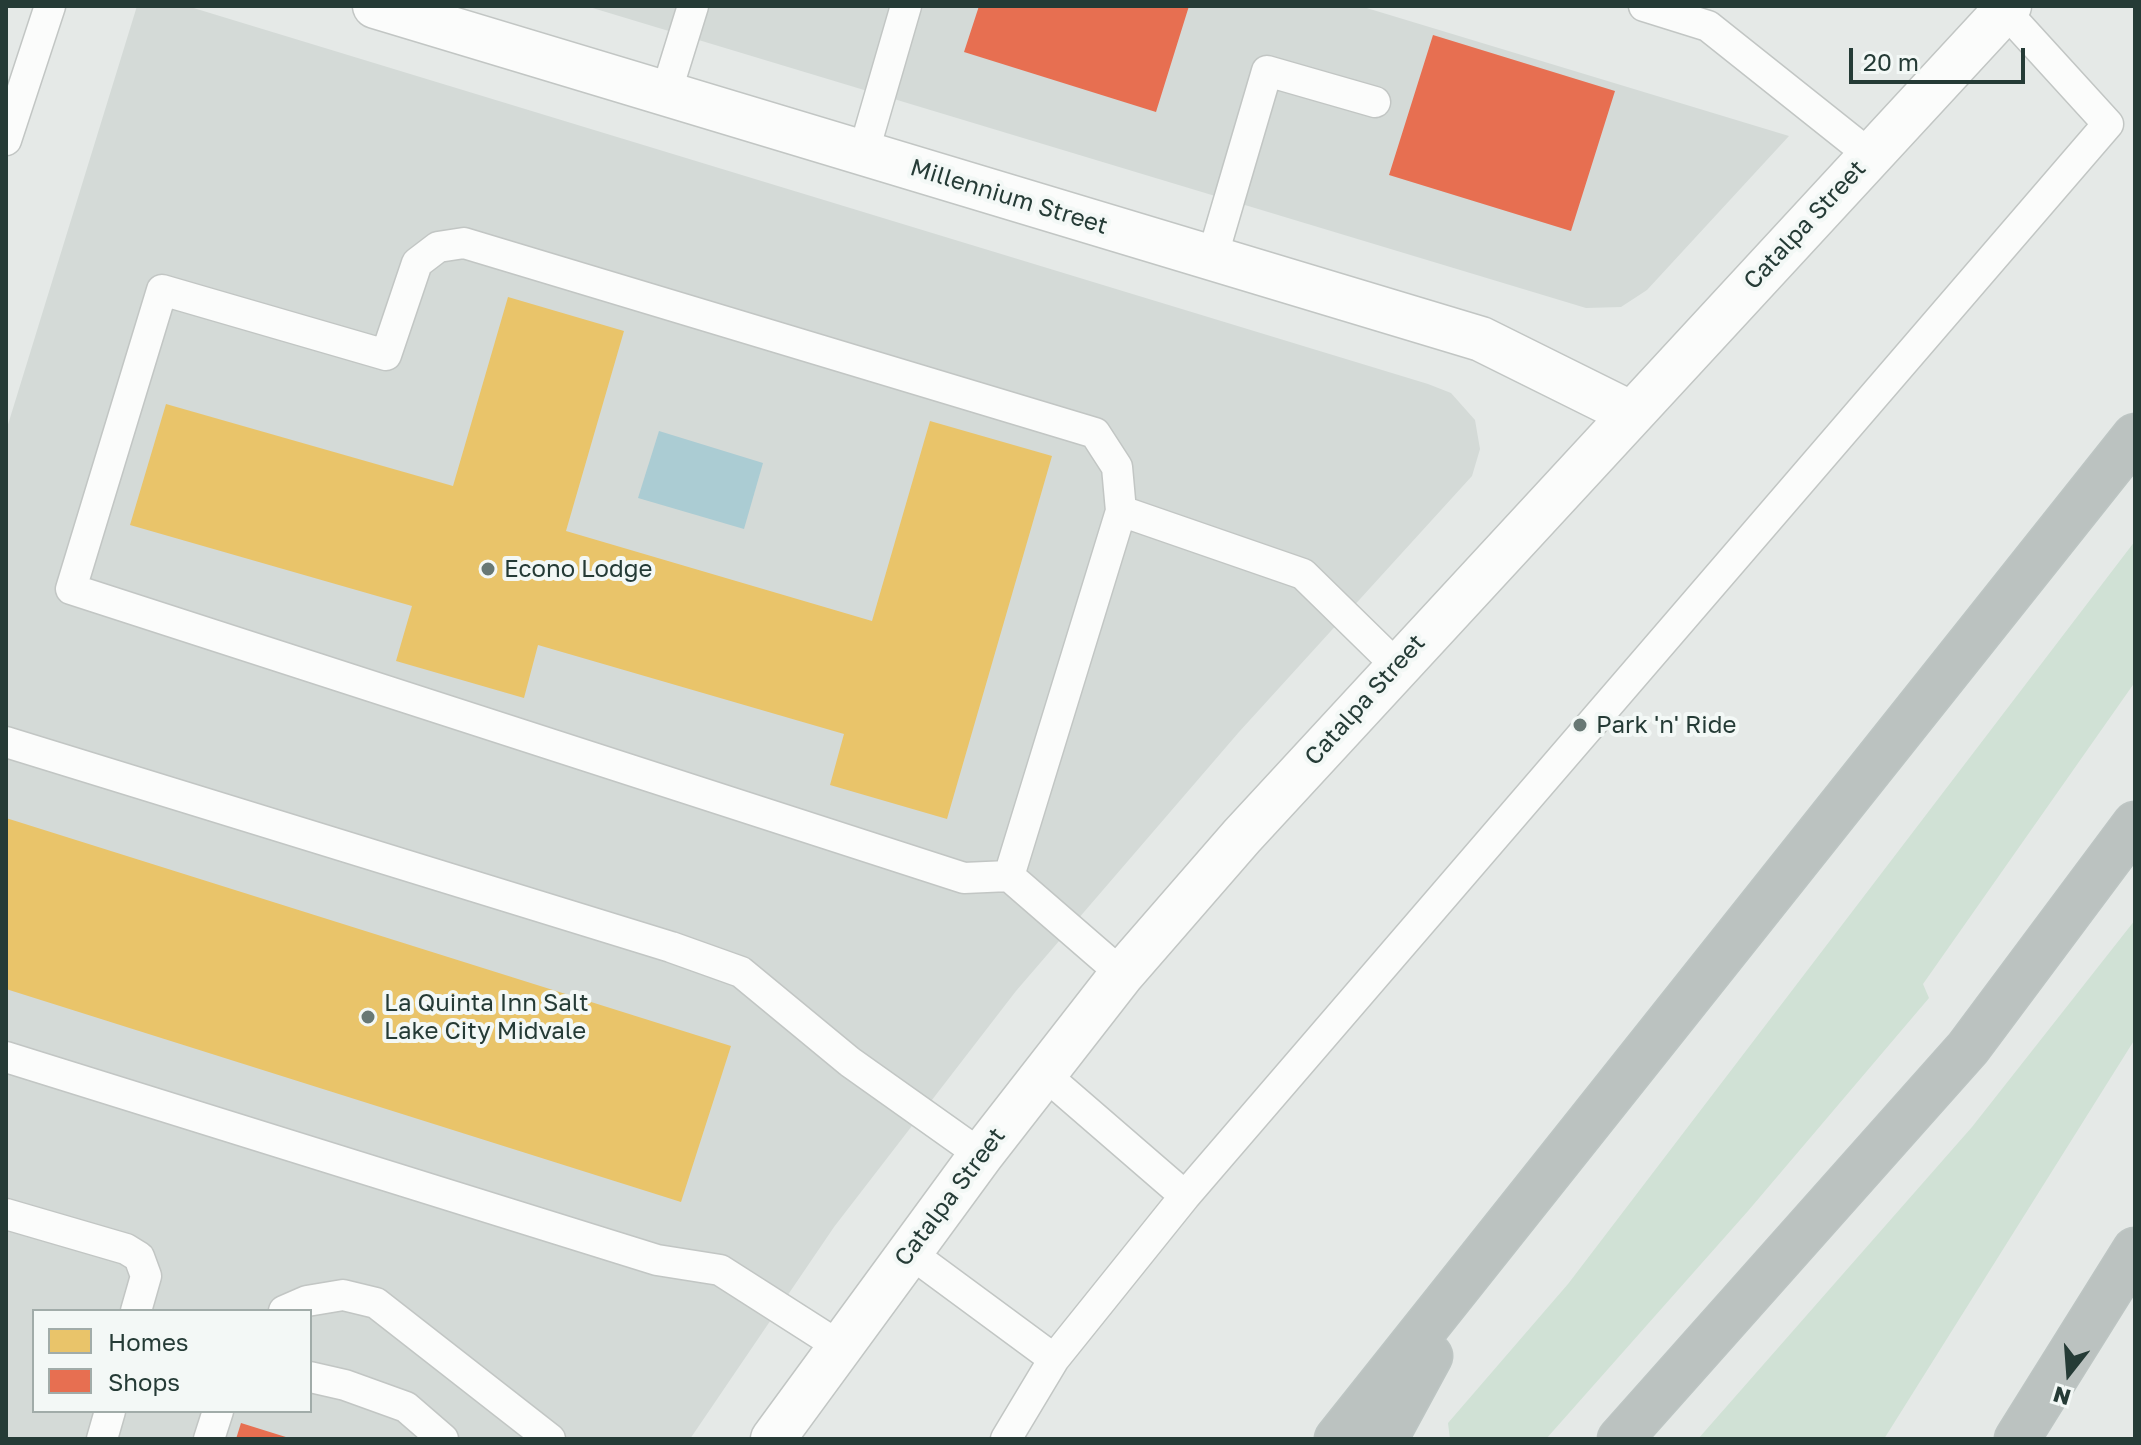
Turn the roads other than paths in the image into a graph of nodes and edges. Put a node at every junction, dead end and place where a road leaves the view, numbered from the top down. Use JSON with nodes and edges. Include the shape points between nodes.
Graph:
{"nodes":[{"id":1,"x":50,"y":6,"type":"edge"},
{"id":2,"x":375,"y":6,"type":"edge"},
{"id":3,"x":693,"y":6,"type":"edge"},
{"id":4,"x":906,"y":6,"type":"edge"},
{"id":5,"x":1644,"y":6,"type":"edge"},
{"id":6,"x":2007,"y":8,"type":"edge"},
{"id":7,"x":666,"y":93,"type":"junction"},
{"id":8,"x":1375,"y":102,"type":"dead end"},
{"id":9,"x":6,"y":140,"type":"edge"},
{"id":10,"x":863,"y":154,"type":"junction"},
{"id":11,"x":1870,"y":155,"type":"junction"},
{"id":12,"x":1212,"y":258,"type":"junction"},
{"id":13,"x":1632,"y":414,"type":"junction"},
{"id":14,"x":2135,"y":436,"type":"edge"},
{"id":15,"x":1121,"y":511,"type":"junction"},
{"id":16,"x":1396,"y":665,"type":"junction"},
{"id":17,"x":6,"y":742,"type":"edge"},
{"id":18,"x":2135,"y":824,"type":"edge"},
{"id":19,"x":1009,"y":876,"type":"junction"},
{"id":20,"x":1122,"y":974,"type":"junction"},
{"id":21,"x":6,"y":1057,"type":"edge"},
{"id":22,"x":1044,"y":1074,"type":"junction"},
{"id":23,"x":981,"y":1155,"type":"junction"},
{"id":24,"x":1185,"y":1196,"type":"junction"},
{"id":25,"x":6,"y":1214,"type":"edge"},
{"id":26,"x":2135,"y":1250,"type":"edge"},
{"id":27,"x":909,"y":1252,"type":"junction"},
{"id":28,"x":1485,"y":1256,"type":"junction"},
{"id":29,"x":137,"y":1309,"type":"edge"},
{"id":30,"x":289,"y":1309,"type":"edge"},
{"id":31,"x":839,"y":1346,"type":"junction"},
{"id":32,"x":1054,"y":1359,"type":"junction"},
{"id":33,"x":312,"y":1377,"type":"edge"},
{"id":34,"x":109,"y":1413,"type":"edge"},
{"id":35,"x":217,"y":1413,"type":"edge"},
{"id":36,"x":102,"y":1439,"type":"edge"},
{"id":37,"x":209,"y":1439,"type":"edge"},
{"id":38,"x":443,"y":1439,"type":"edge"},
{"id":39,"x":547,"y":1439,"type":"edge"},
{"id":40,"x":773,"y":1439,"type":"edge"},
{"id":41,"x":1006,"y":1439,"type":"edge"},
{"id":42,"x":1337,"y":1439,"type":"edge"},
{"id":43,"x":1385,"y":1439,"type":"edge"},
{"id":44,"x":1620,"y":1439,"type":"edge"},
{"id":45,"x":2017,"y":1439,"type":"edge"}],
"edges":[{"from":1,"to":9,"type":"lane"},
{"from":2,"to":7,"type":"street","name":"Millennium Street"},
{"from":3,"to":7,"type":"lane"},
{"from":4,"to":10,"type":"lane"},
{"from":5,"to":11,"type":"lane","via":[[1708,26]]},
{"from":6,"to":11,"type":"street","name":"Catalpa Street"},
{"from":6,"to":24,"type":"lane","via":[[2108,124]]},
{"from":7,"to":10,"type":"street","name":"Millennium Street"},
{"from":8,"to":12,"type":"lane","via":[[1267,71]]},
{"from":10,"to":12,"type":"street","name":"Millennium Street"},
{"from":11,"to":13,"type":"street","name":"Catalpa Street"},
{"from":12,"to":13,"type":"street","name":"Millennium Street","via":[[1481,339]]},
{"from":13,"to":16,"type":"street","name":"Catalpa Street"},
{"from":14,"to":28,"type":"highway"},
{"from":15,"to":16,"type":"lane","via":[[1303,574]]},
{"from":15,"to":19,"type":"lane"},
{"from":15,"to":19,"type":"lane","via":[[1117,467],[1095,433],[464,243],[438,247],[417,263],[386,355],[162,290],[71,589],[964,878]]},
{"from":16,"to":20,"type":"street","name":"Catalpa Street"},
{"from":17,"to":23,"type":"lane","via":[[741,972],[850,1062]]},
{"from":18,"to":44,"type":"highway","via":[[1968,1048]]},
{"from":19,"to":20,"type":"lane"},
{"from":20,"to":22,"type":"street","name":"Catalpa Street"},
{"from":21,"to":31,"type":"lane","via":[[657,1260],[720,1270]]},
{"from":22,"to":23,"type":"street","name":"Catalpa Street"},
{"from":22,"to":24,"type":"lane"},
{"from":23,"to":27,"type":"street","name":"Catalpa Street"},
{"from":24,"to":32,"type":"lane"},
{"from":25,"to":29,"type":"lane","via":[[139,1257],[146,1276]]},
{"from":26,"to":45,"type":"highway"},
{"from":27,"to":31,"type":"street","name":"Catalpa Street"},
{"from":27,"to":32,"type":"lane"},
{"from":28,"to":42,"type":"highway"},
{"from":28,"to":43,"type":"highway"},
{"from":30,"to":39,"type":"lane","via":[[343,1295],[376,1303]]},
{"from":31,"to":40,"type":"street","name":"Catalpa Street"},
{"from":32,"to":41,"type":"lane"},
{"from":33,"to":38,"type":"lane","via":[[406,1407]]},
{"from":34,"to":36,"type":"lane"},
{"from":35,"to":37,"type":"lane"}]}
